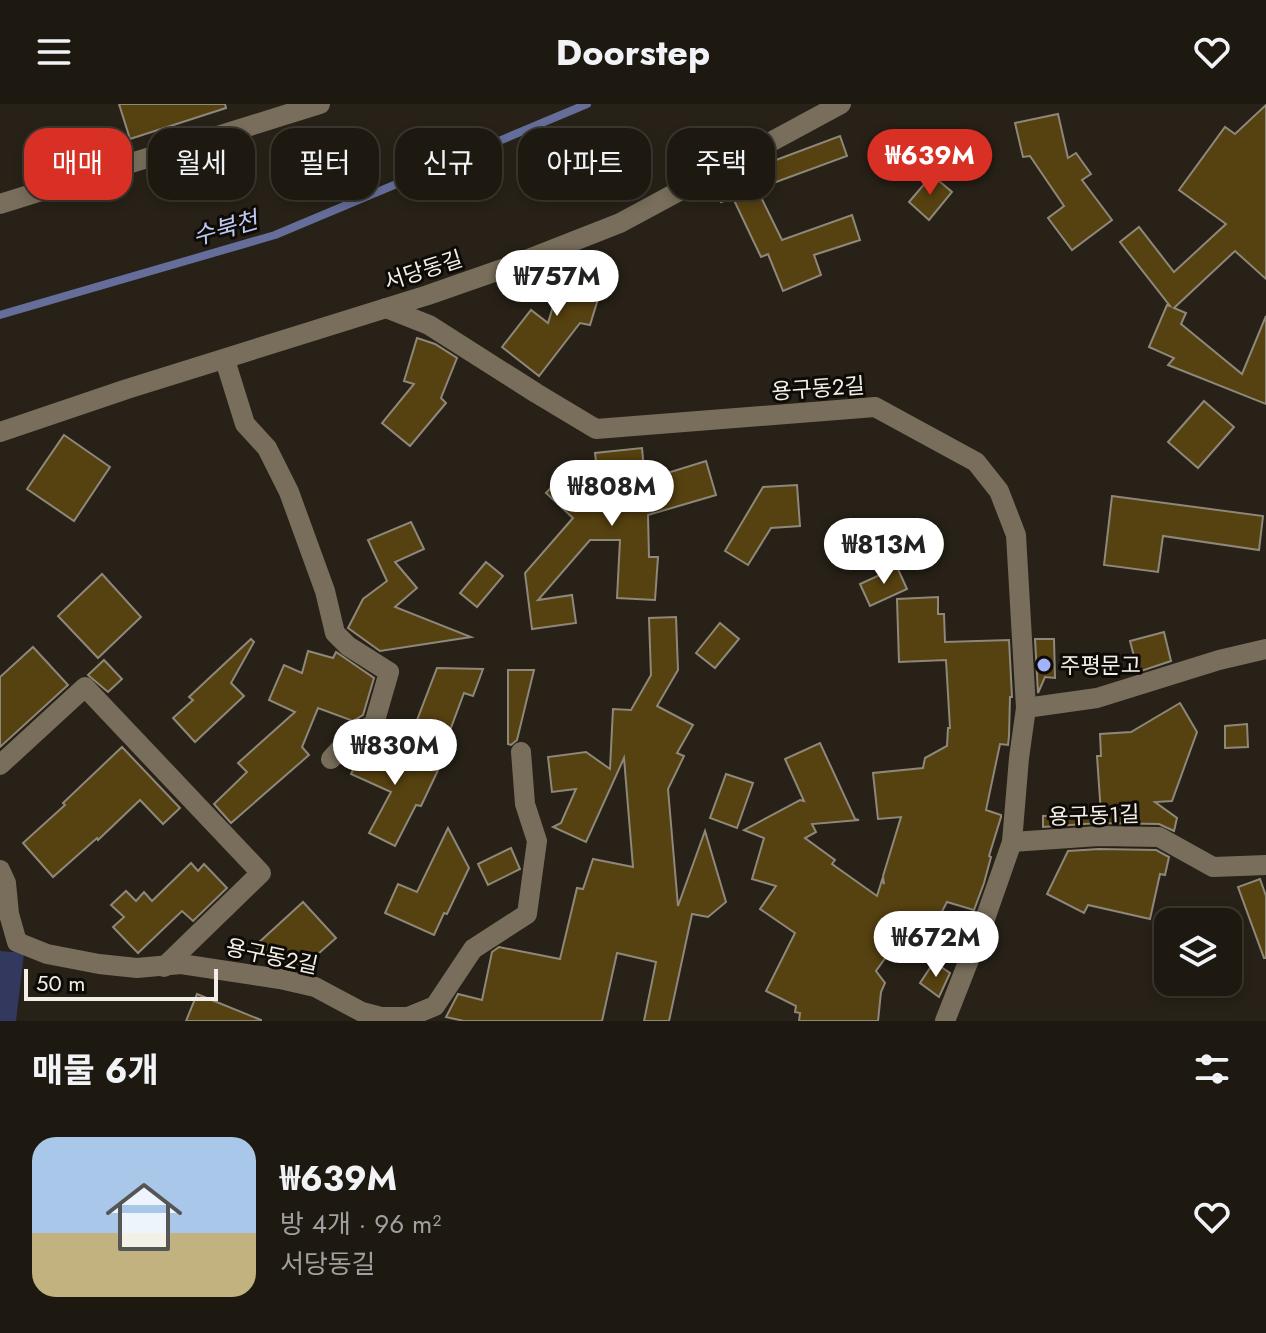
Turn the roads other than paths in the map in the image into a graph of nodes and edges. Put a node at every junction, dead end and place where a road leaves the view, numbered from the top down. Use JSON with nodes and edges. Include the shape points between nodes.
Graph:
{"nodes":[{"id":1,"x":320,"y":104,"type":"edge"},
{"id":2,"x":841,"y":104,"type":"edge"},
{"id":3,"x":0,"y":204,"type":"edge"},
{"id":4,"x":386,"y":308,"type":"junction"},
{"id":5,"x":225,"y":360,"type":"junction"},
{"id":6,"x":0,"y":432,"type":"edge"},
{"id":7,"x":1266,"y":649,"type":"edge"},
{"id":8,"x":1026,"y":708,"type":"junction"},
{"id":9,"x":521,"y":752,"type":"dead end"},
{"id":10,"x":331,"y":759,"type":"dead end"},
{"id":11,"x":0,"y":765,"type":"edge"},
{"id":12,"x":1012,"y":842,"type":"junction"},
{"id":13,"x":1266,"y":865,"type":"edge"},
{"id":14,"x":0,"y":870,"type":"edge"},
{"id":15,"x":164,"y":967,"type":"junction"},
{"id":16,"x":945,"y":1021,"type":"edge"}],
"edges":[{"from":1,"to":3,"type":"street"},
{"from":2,"to":4,"type":"street","name":"서당동길","via":[[620,223]]},
{"from":4,"to":5,"type":"street","name":"서당동길"},
{"from":4,"to":8,"type":"street","name":"용구동2길","via":[[429,325],[596,429],[875,407],[976,462],[999,491],[1016,535]]},
{"from":5,"to":6,"type":"street","name":"서당동길"},
{"from":5,"to":10,"type":"street","via":[[245,424],[267,448],[289,492],[335,633],[389,672],[374,724],[351,737]]},
{"from":7,"to":8,"type":"street","via":[[1097,698]]},
{"from":8,"to":12,"type":"street","name":"용구동2길"},
{"from":9,"to":15,"type":"street","name":"용구동2길","via":[[525,804],[537,841],[527,914],[473,949],[435,1006],[408,1017],[381,1017],[292,981],[181,964]]},
{"from":11,"to":15,"type":"street","via":[[85,687],[261,873]]},
{"from":12,"to":13,"type":"street","name":"용구동1길","via":[[1159,837],[1213,867]]},
{"from":12,"to":16,"type":"street","name":"용구동2길"},
{"from":14,"to":15,"type":"street","name":"용구동2길","via":[[17,942],[99,964]]}]}
